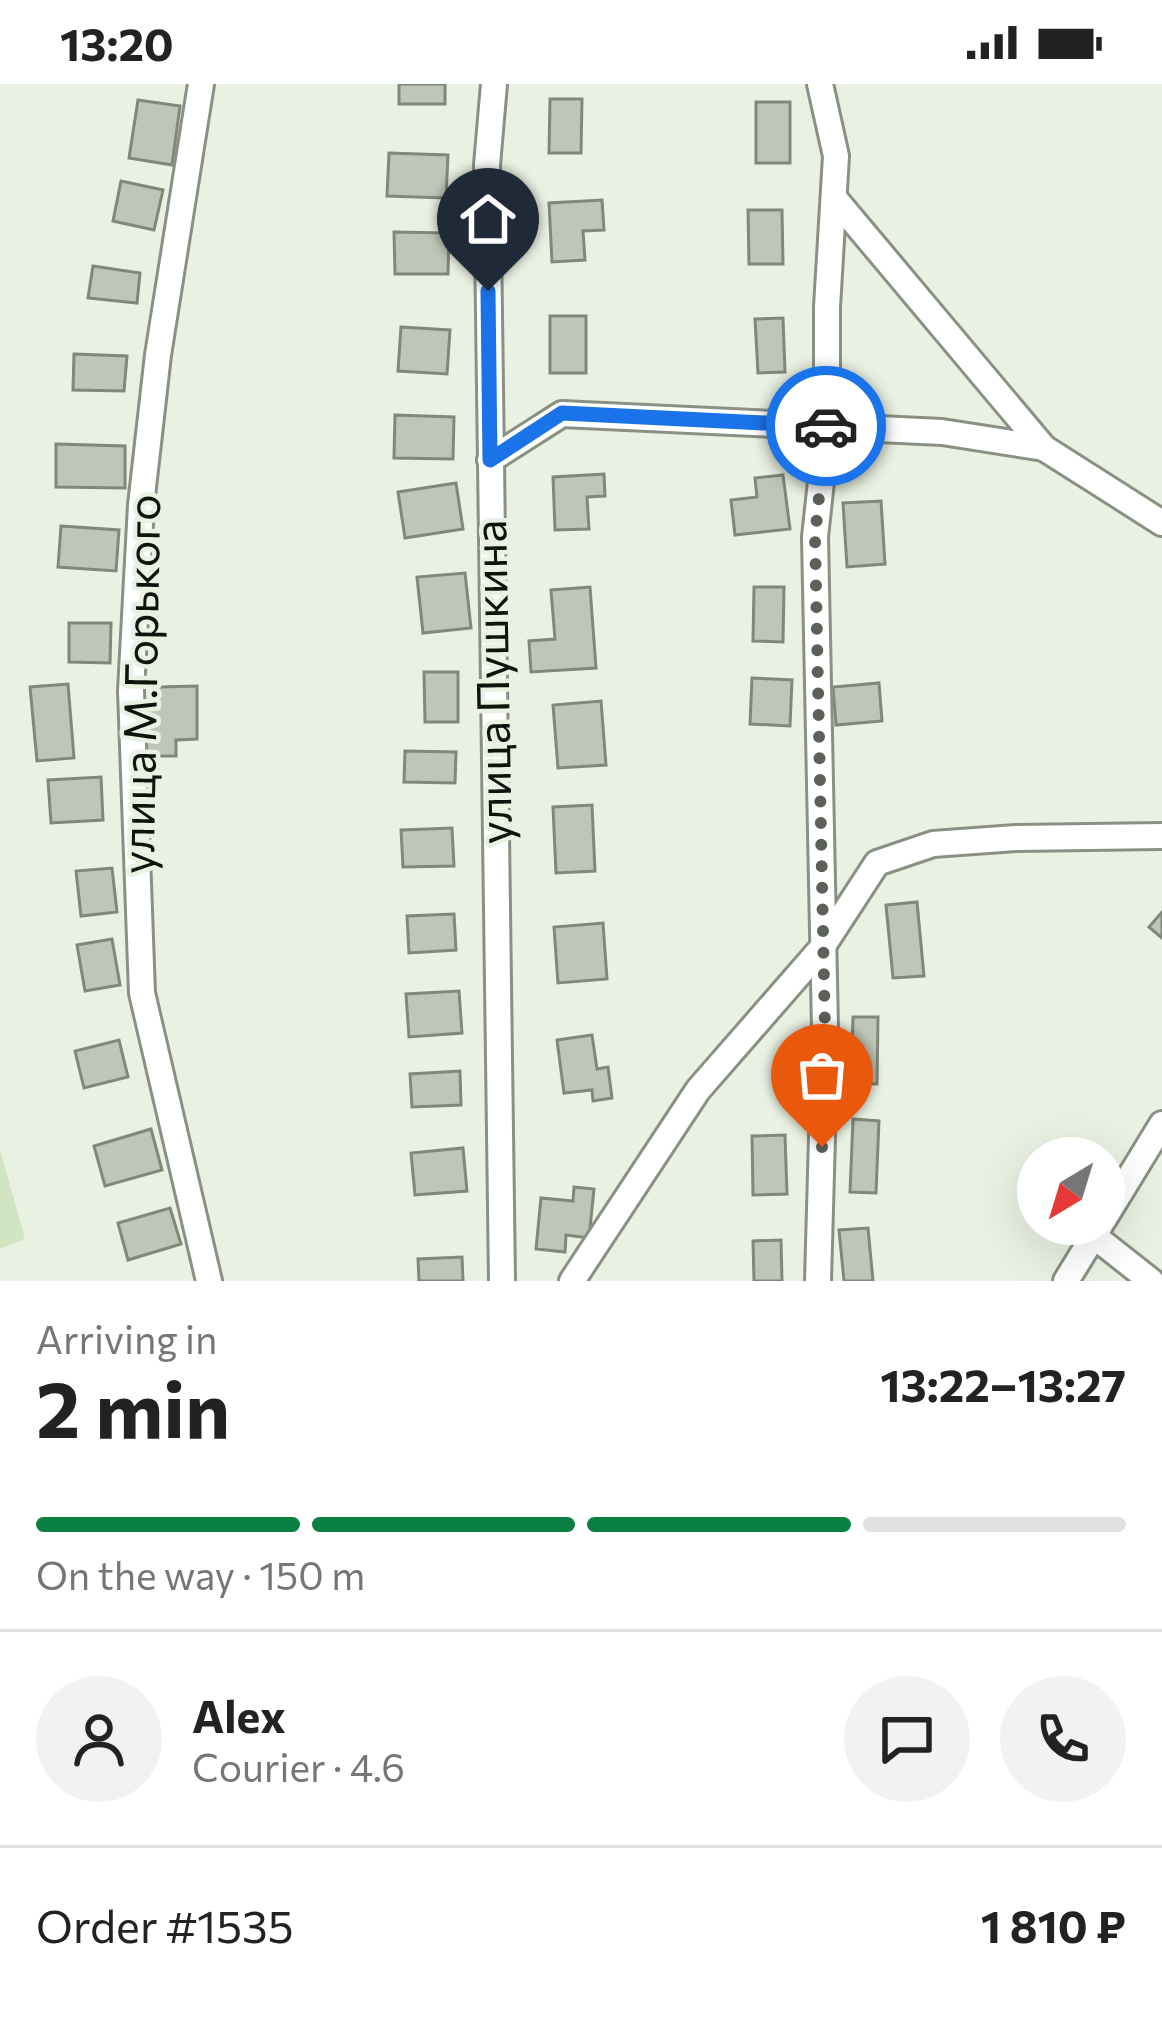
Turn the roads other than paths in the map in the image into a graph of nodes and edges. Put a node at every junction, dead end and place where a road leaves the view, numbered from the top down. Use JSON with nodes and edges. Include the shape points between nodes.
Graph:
{"nodes":[{"id":1,"x":201,"y":84,"type":"edge"},
{"id":2,"x":494,"y":84,"type":"edge"},
{"id":3,"x":820,"y":84,"type":"edge"},
{"id":4,"x":835,"y":199,"type":"junction"},
{"id":5,"x":826,"y":426,"type":"junction"},
{"id":6,"x":1044,"y":448,"type":"junction"},
{"id":7,"x":490,"y":460,"type":"junction"},
{"id":8,"x":1162,"y":523,"type":"edge"},
{"id":9,"x":1162,"y":836,"type":"edge"},
{"id":10,"x":822,"y":947,"type":"junction"},
{"id":11,"x":1162,"y":1124,"type":"edge"},
{"id":12,"x":1125,"y":1184,"type":"edge"},
{"id":13,"x":1088,"y":1245,"type":"edge"},
{"id":14,"x":1117,"y":1245,"type":"edge"},
{"id":15,"x":209,"y":1281,"type":"edge"},
{"id":16,"x":502,"y":1281,"type":"edge"},
{"id":17,"x":572,"y":1281,"type":"edge"},
{"id":18,"x":818,"y":1281,"type":"edge"},
{"id":19,"x":1066,"y":1281,"type":"edge"},
{"id":20,"x":1151,"y":1281,"type":"edge"}],
"edges":[{"from":1,"to":15,"type":"street","name":"улица М.Горького","via":[[141,505],[131,736],[142,993]]},
{"from":2,"to":7,"type":"street","name":"улица Пушкина"},
{"from":3,"to":4,"type":"street","via":[[836,156]]},
{"from":4,"to":5,"type":"street"},
{"from":4,"to":6,"type":"street"},
{"from":5,"to":6,"type":"street"},
{"from":5,"to":7,"type":"street","via":[[562,413]]},
{"from":5,"to":10,"type":"street","via":[[815,537]]},
{"from":6,"to":8,"type":"street"},
{"from":7,"to":16,"type":"street","name":"улица Пушкина"},
{"from":9,"to":10,"type":"street","via":[[933,844],[877,863]]},
{"from":10,"to":17,"type":"street","via":[[698,1090]]},
{"from":10,"to":18,"type":"street"},
{"from":11,"to":12,"type":"street"},
{"from":13,"to":19,"type":"street"},
{"from":14,"to":20,"type":"street"}]}
